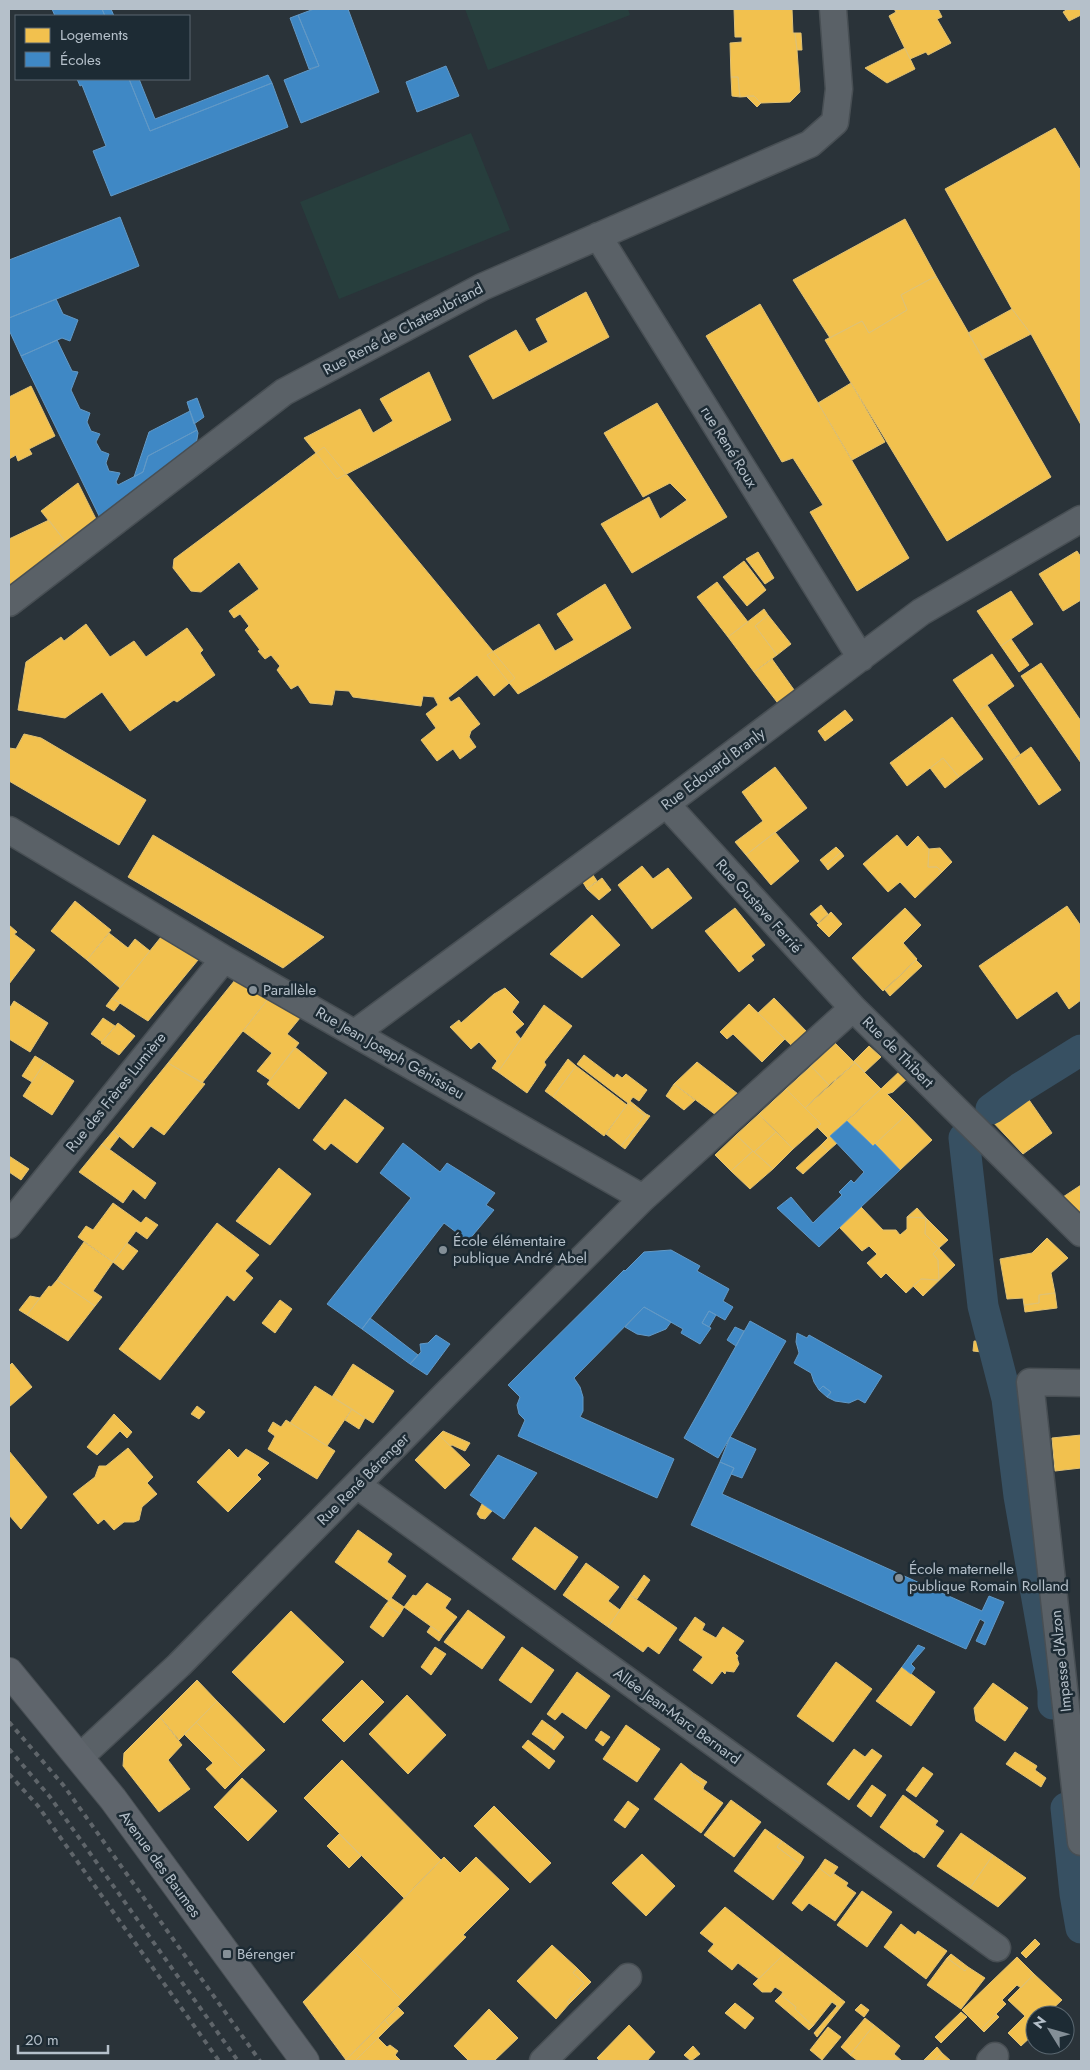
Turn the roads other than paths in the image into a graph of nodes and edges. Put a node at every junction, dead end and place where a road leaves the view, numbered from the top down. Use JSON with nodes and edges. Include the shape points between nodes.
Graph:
{"nodes":[{"id":1,"x":832,"y":9,"type":"edge"},
{"id":2,"x":598,"y":236,"type":"junction"},
{"id":3,"x":1081,"y":519,"type":"edge"},
{"id":4,"x":9,"y":603,"type":"edge"},
{"id":5,"x":860,"y":658,"type":"junction"},
{"id":6,"x":666,"y":804,"type":"junction"},
{"id":7,"x":9,"y":830,"type":"edge"},
{"id":8,"x":224,"y":959,"type":"junction"},
{"id":9,"x":853,"y":1008,"type":"junction"},
{"id":10,"x":355,"y":1033,"type":"junction"},
{"id":11,"x":643,"y":1198,"type":"junction"},
{"id":12,"x":9,"y":1225,"type":"edge"},
{"id":13,"x":1081,"y":1233,"type":"edge"},
{"id":14,"x":1081,"y":1383,"type":"edge"},
{"id":15,"x":357,"y":1484,"type":"junction"},
{"id":16,"x":9,"y":1672,"type":"edge"},
{"id":17,"x":80,"y":1757,"type":"junction"},
{"id":18,"x":1081,"y":1842,"type":"edge"},
{"id":19,"x":997,"y":1948,"type":"dead end"},
{"id":20,"x":628,"y":1977,"type":"dead end"},
{"id":21,"x":305,"y":2061,"type":"edge"},
{"id":22,"x":543,"y":2061,"type":"edge"}],
"edges":[{"from":1,"to":2,"type":"street","name":"Rue René de Chateaubriand","via":[[839,89],[835,122],[810,144]]},
{"from":2,"to":4,"type":"street","name":"Rue René de Chateaubriand","via":[[482,287],[284,392]]},
{"from":2,"to":5,"type":"street","name":"rue René Roux"},
{"from":3,"to":5,"type":"street","name":"Rue Edouard Branly","via":[[921,612]]},
{"from":5,"to":6,"type":"street","name":"Rue Edouard Branly"},
{"from":6,"to":9,"type":"street","name":"Rue Gustave Ferrié"},
{"from":6,"to":10,"type":"street","name":"Rue Edouard Branly"},
{"from":7,"to":8,"type":"street","name":"Rue Jean Joseph Génissieu"},
{"from":8,"to":10,"type":"street","name":"Rue Jean Joseph Génissieu"},
{"from":8,"to":12,"type":"street","name":"Rue des Frères Lumière"},
{"from":9,"to":11,"type":"street","name":"Rue de Thibert"},
{"from":9,"to":13,"type":"street","name":"Rue de Thibert"},
{"from":10,"to":11,"type":"street","name":"Rue Jean Joseph Génissieu"},
{"from":11,"to":15,"type":"street","name":"Rue René Bérenger"},
{"from":14,"to":18,"type":"street","name":"Impasse d'Alzon","via":[[1030,1382]]},
{"from":15,"to":17,"type":"street","name":"Rue René Bérenger","via":[[179,1665]]},
{"from":15,"to":19,"type":"street","name":"Allée Jean-Marc Bernard"},
{"from":16,"to":17,"type":"street","name":"Avenue des Baumes"},
{"from":17,"to":21,"type":"street","name":"Avenue des Baumes"},
{"from":20,"to":22,"type":"street"}]}
